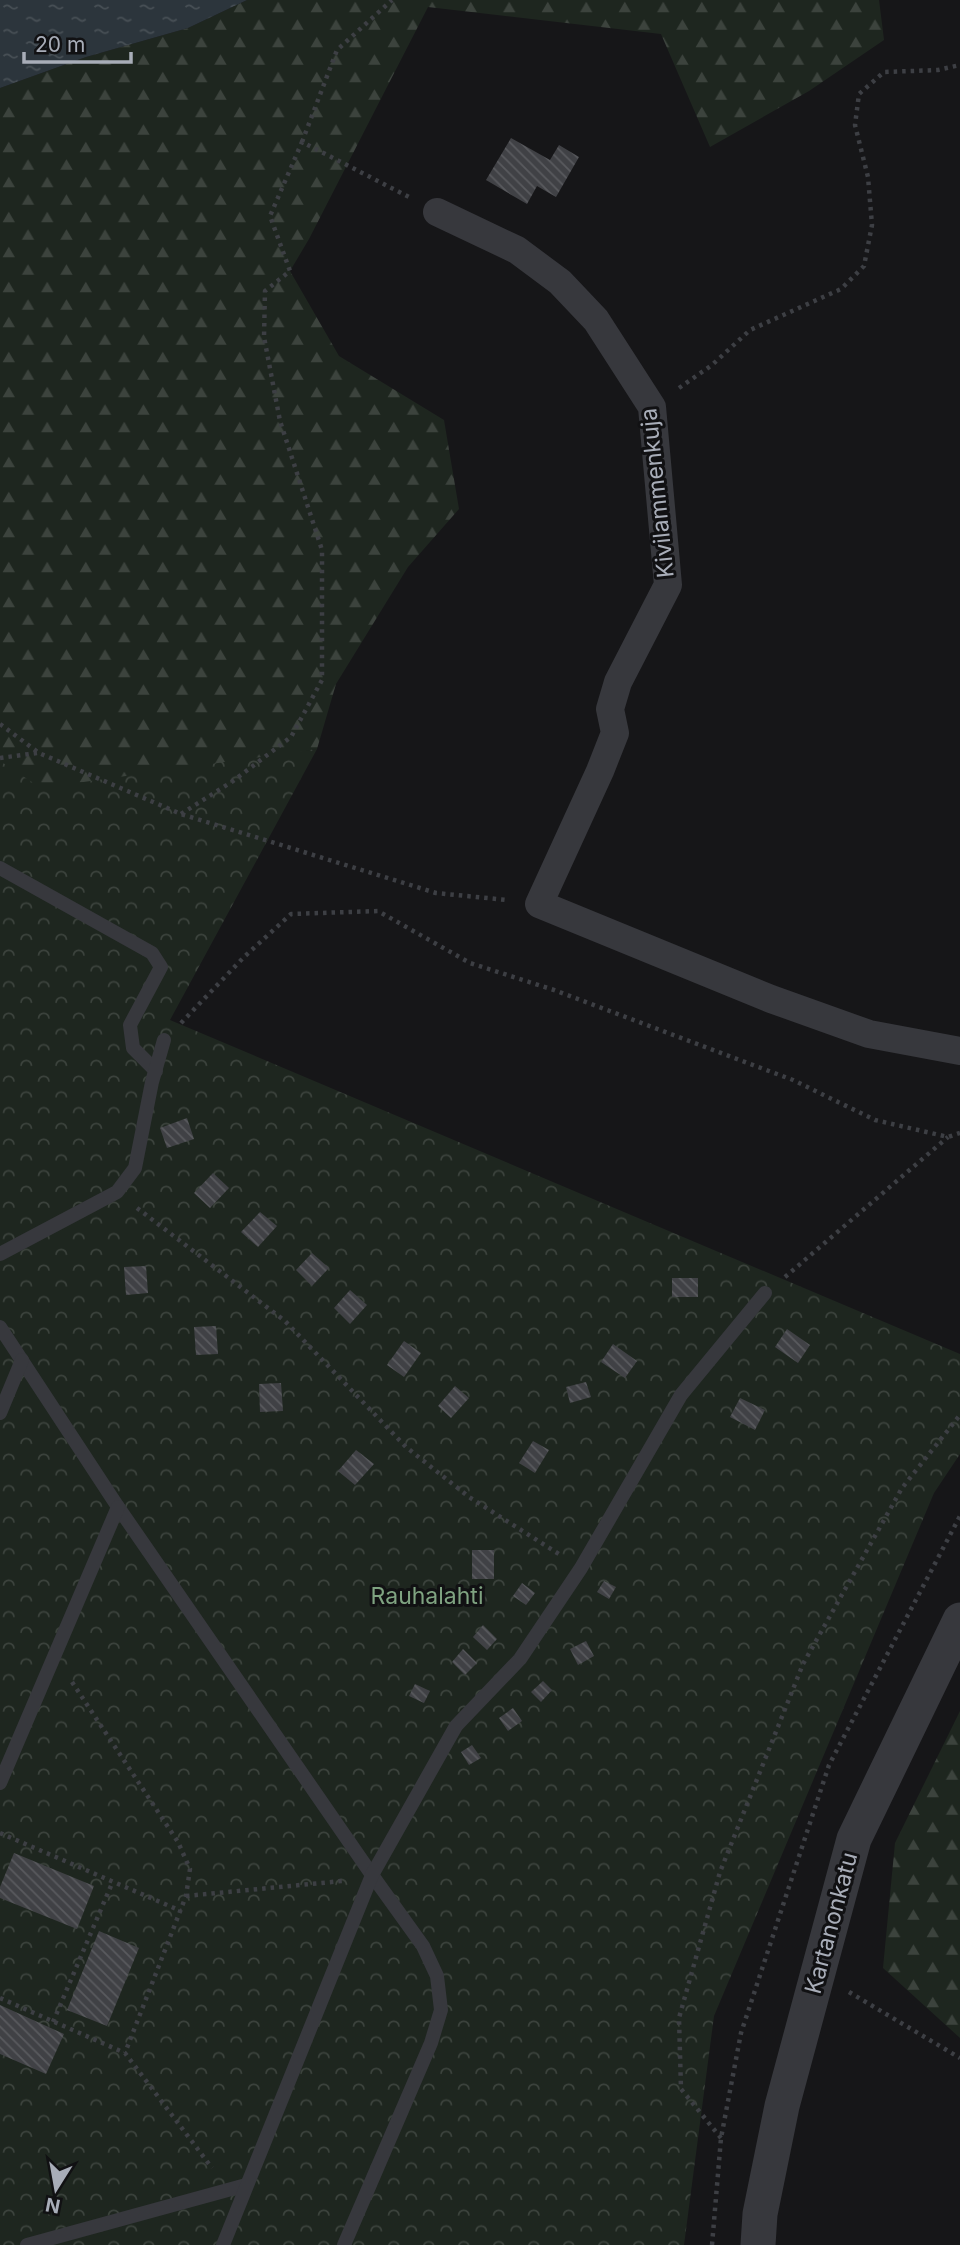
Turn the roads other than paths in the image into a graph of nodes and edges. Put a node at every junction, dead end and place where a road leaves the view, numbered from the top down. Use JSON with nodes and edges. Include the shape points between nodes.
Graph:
{"nodes":[{"id":1,"x":437,"y":212,"type":"road end"},
{"id":2,"x":0,"y":868,"type":"edge"},
{"id":3,"x":164,"y":1040,"type":"road end"},
{"id":4,"x":960,"y":1051,"type":"edge"},
{"id":5,"x":156,"y":1071,"type":"junction"},
{"id":6,"x":0,"y":1254,"type":"edge"},
{"id":7,"x":765,"y":1293,"type":"road end"},
{"id":8,"x":0,"y":1327,"type":"edge"},
{"id":9,"x":22,"y":1360,"type":"junction"},
{"id":10,"x":0,"y":1413,"type":"edge"},
{"id":11,"x":118,"y":1507,"type":"junction"},
{"id":12,"x":960,"y":1620,"type":"edge"},
{"id":13,"x":0,"y":1783,"type":"edge"},
{"id":14,"x":372,"y":1875,"type":"junction"},
{"id":15,"x":246,"y":2185,"type":"junction"},
{"id":16,"x":27,"y":2245,"type":"edge"},
{"id":17,"x":223,"y":2245,"type":"edge"},
{"id":18,"x":344,"y":2245,"type":"edge"},
{"id":19,"x":758,"y":2245,"type":"edge"}],
"edges":[{"from":1,"to":4,"type":"street","name":"Kivilammenkuja","via":[[517,250],[560,282],[597,320],[652,407],[668,585],[618,682],[610,709],[615,733],[540,904],[869,1034]]},
{"from":2,"to":5,"type":"lane","via":[[152,953],[161,967],[130,1025],[133,1048]]},
{"from":3,"to":5,"type":"lane"},
{"from":5,"to":6,"type":"lane","via":[[135,1168],[117,1192]]},
{"from":7,"to":14,"type":"lane","via":[[681,1395],[580,1568],[520,1659],[456,1726]]},
{"from":8,"to":9,"type":"lane"},
{"from":9,"to":10,"type":"lane"},
{"from":9,"to":11,"type":"lane"},
{"from":11,"to":13,"type":"lane"},
{"from":11,"to":14,"type":"lane"},
{"from":12,"to":19,"type":"street","name":"Kartanonkatu","via":[[854,1839],[782,2106]]},
{"from":14,"to":15,"type":"lane"},
{"from":14,"to":18,"type":"lane","via":[[424,1945],[437,1976],[441,2010]]},
{"from":15,"to":16,"type":"lane"},
{"from":15,"to":17,"type":"lane"}]}
